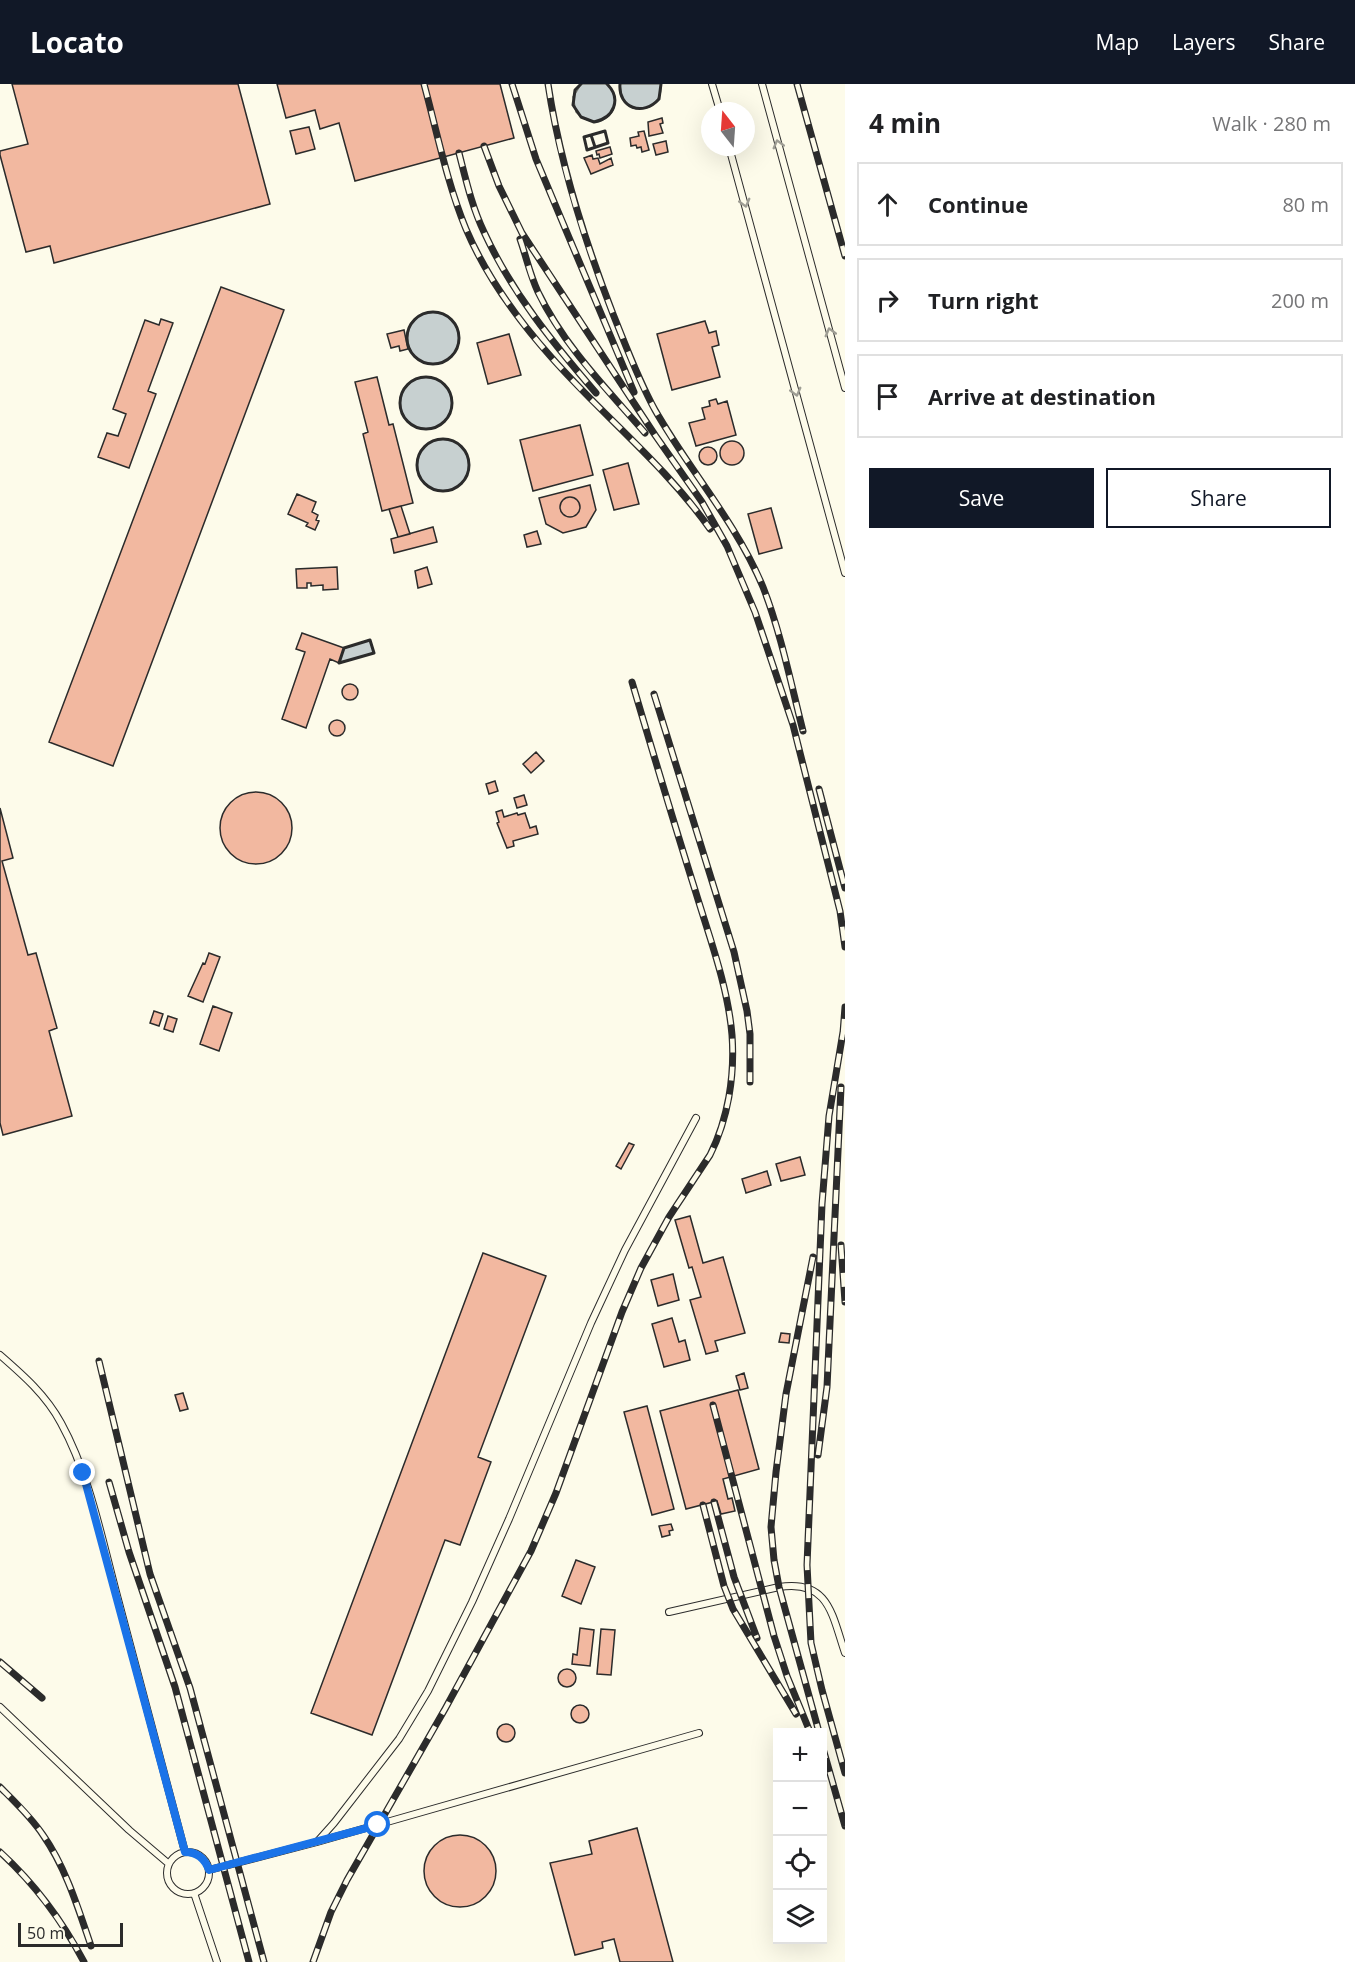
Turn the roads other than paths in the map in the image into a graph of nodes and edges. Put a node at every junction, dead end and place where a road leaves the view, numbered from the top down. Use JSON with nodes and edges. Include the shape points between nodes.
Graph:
{"nodes":[{"id":1,"x":712,"y":84,"type":"edge"},
{"id":2,"x":762,"y":84,"type":"edge"},
{"id":3,"x":717,"y":102,"type":"edge"},
{"id":4,"x":731,"y":156,"type":"edge"},
{"id":5,"x":845,"y":388,"type":"edge"},
{"id":6,"x":845,"y":573,"type":"edge"},
{"id":7,"x":696,"y":1118,"type":"dead end"},
{"id":8,"x":0,"y":1355,"type":"edge"},
{"id":9,"x":669,"y":1612,"type":"dead end"},
{"id":10,"x":845,"y":1653,"type":"edge"},
{"id":11,"x":0,"y":1707,"type":"edge"},
{"id":12,"x":699,"y":1733,"type":"dead end"},
{"id":13,"x":317,"y":1842,"type":"junction"},
{"id":14,"x":185,"y":1852,"type":"junction"},
{"id":15,"x":169,"y":1864,"type":"junction"},
{"id":16,"x":209,"y":1870,"type":"junction"},
{"id":17,"x":194,"y":1893,"type":"junction"},
{"id":18,"x":217,"y":1962,"type":"edge"}],
"edges":[{"from":1,"to":3,"type":"lane"},
{"from":5,"to":2,"type":"lane","one_way":true},
{"from":4,"to":6,"type":"lane","one_way":true},
{"from":7,"to":13,"type":"lane","via":[[625,1250],[591,1323],[509,1519],[442,1664],[399,1739]]},
{"from":8,"to":14,"type":"lane","via":[[49,1404],[76,1454]]},
{"from":9,"to":10,"type":"lane","via":[[788,1585],[807,1587],[818,1592],[828,1604]]},
{"from":11,"to":15,"type":"lane"},
{"from":12,"to":13,"type":"lane"},
{"from":13,"to":16,"type":"lane"},
{"from":14,"to":15,"type":"lane"},
{"from":14,"to":16,"type":"lane","via":[[203,1858]]},
{"from":15,"to":17,"type":"lane","via":[[167,1876],[174,1888]]},
{"from":16,"to":17,"type":"lane","via":[[206,1884]]},
{"from":17,"to":18,"type":"lane"}]}
